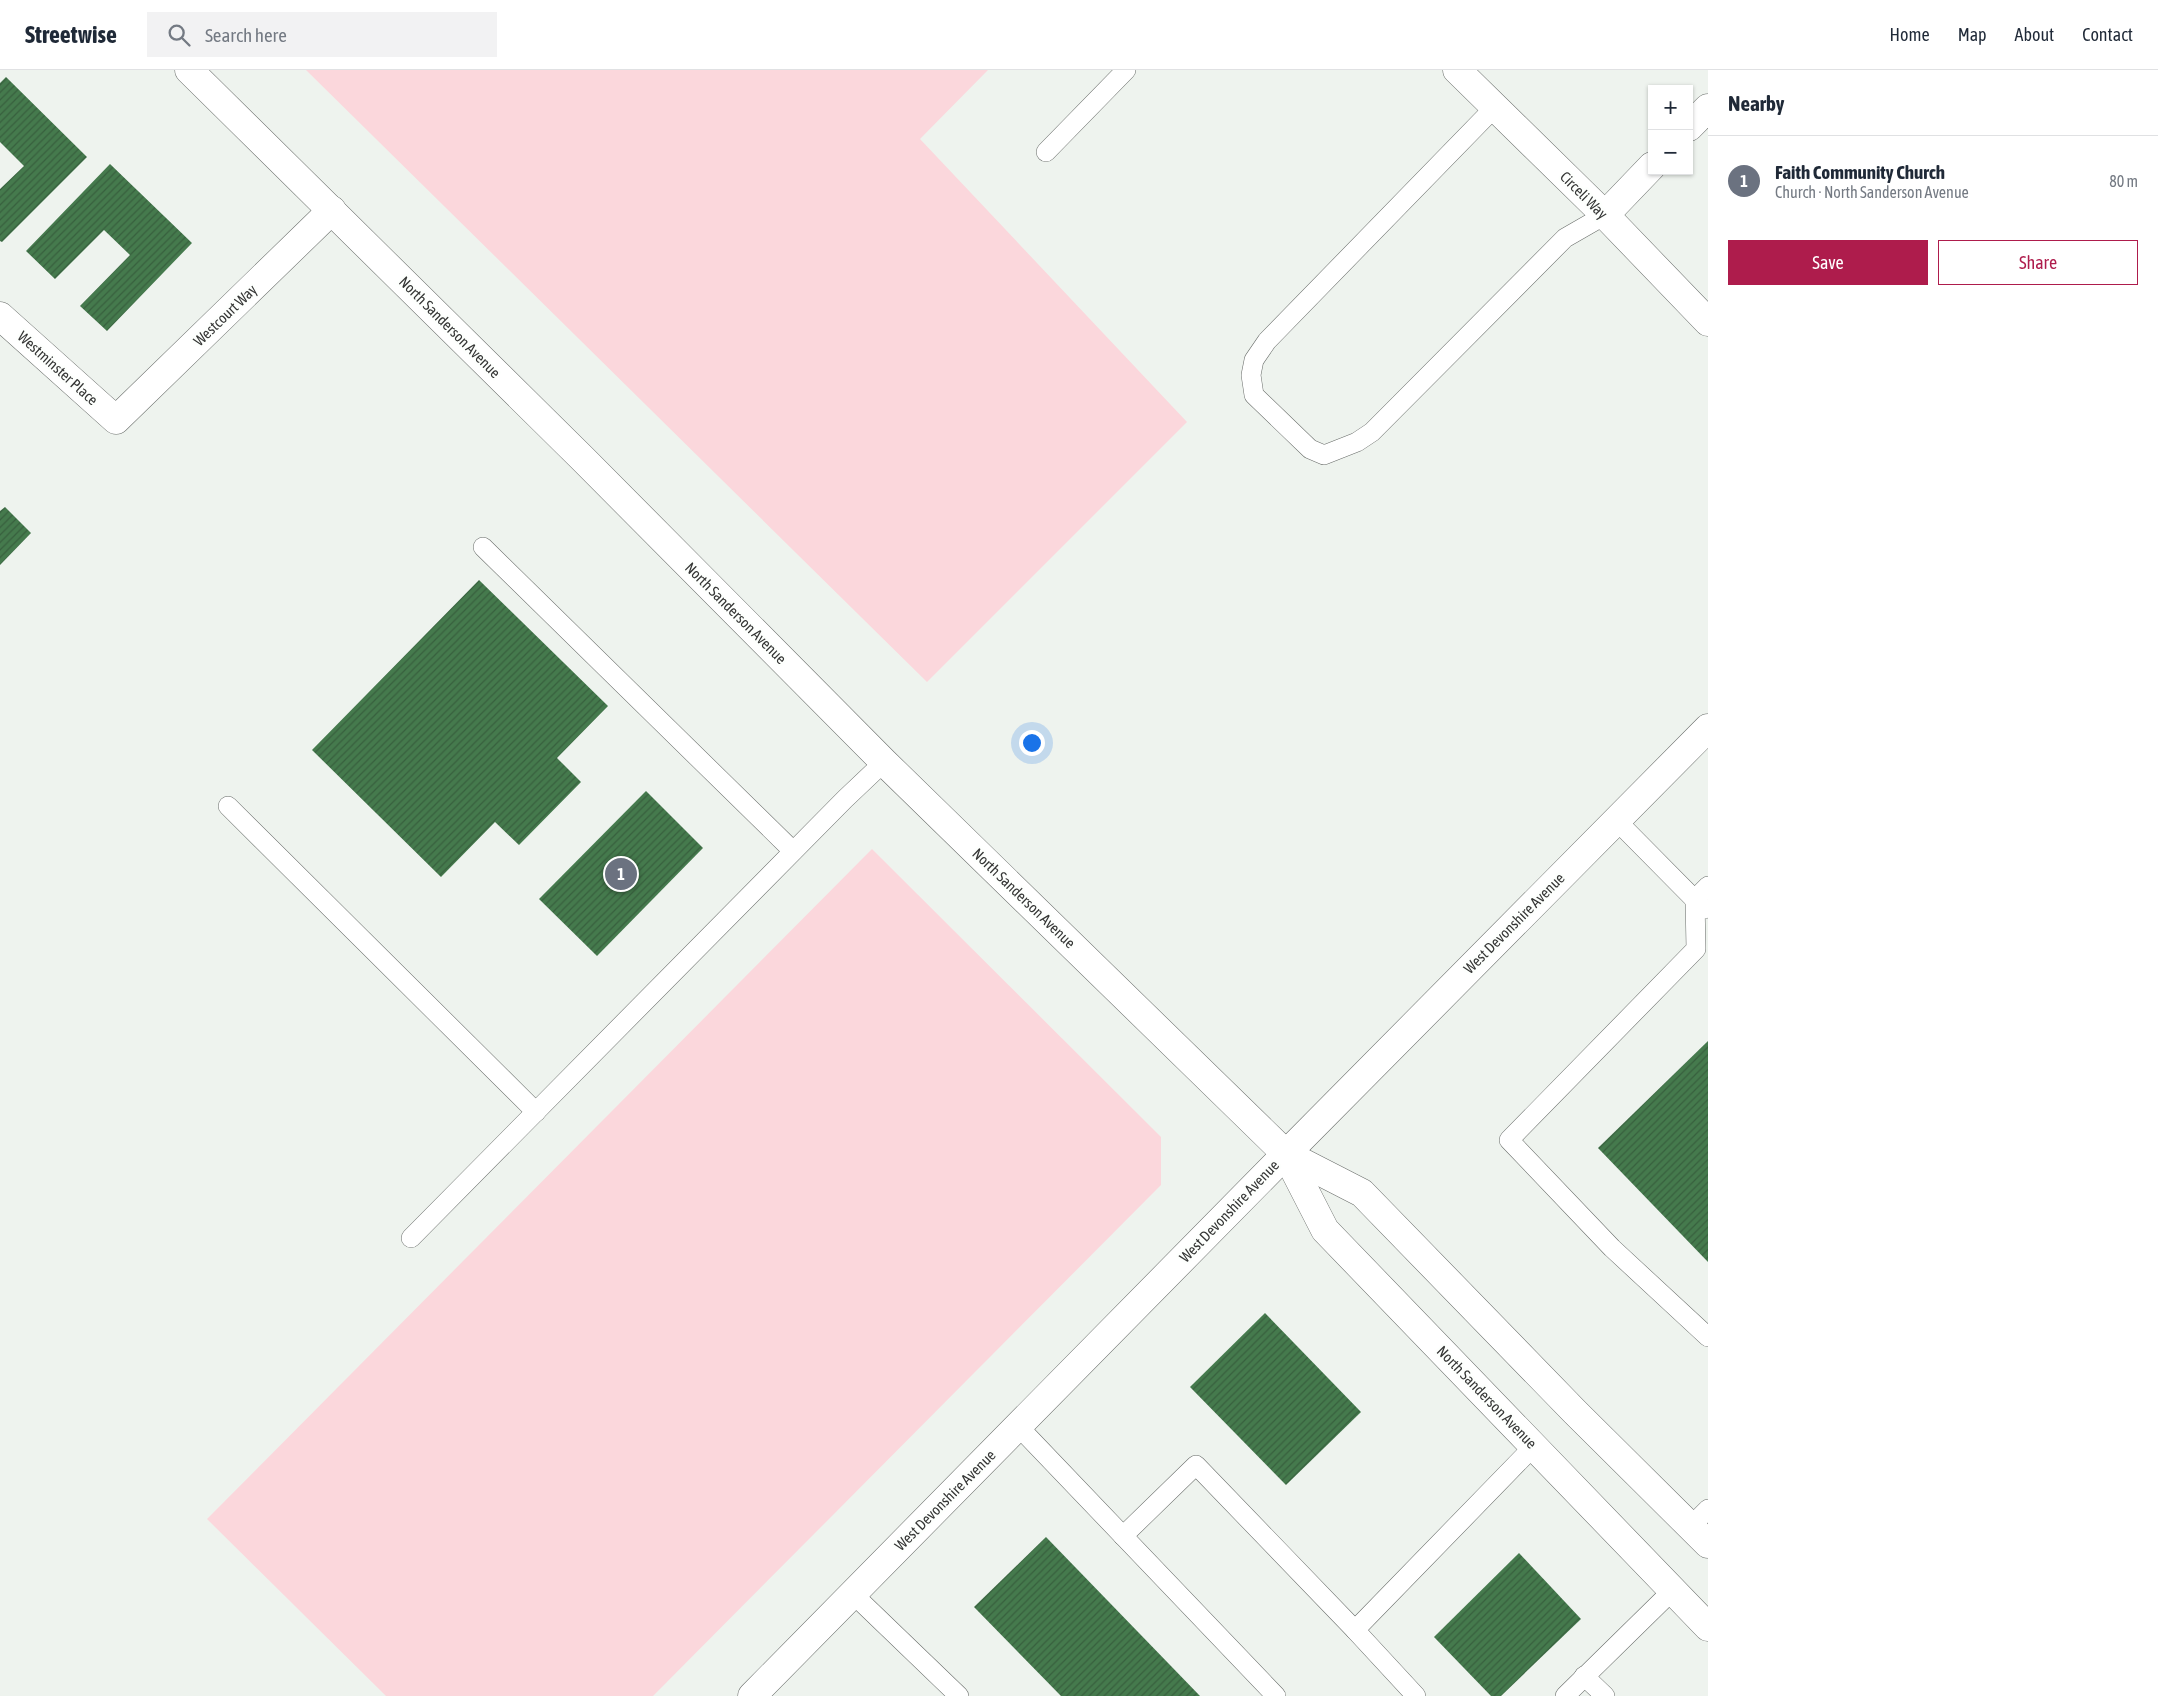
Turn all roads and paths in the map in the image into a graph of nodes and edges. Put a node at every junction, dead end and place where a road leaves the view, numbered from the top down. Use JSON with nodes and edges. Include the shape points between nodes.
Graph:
{"nodes":[{"id":1,"x":189,"y":70,"type":"edge"},
{"id":2,"x":1126,"y":70,"type":"edge"},
{"id":3,"x":1457,"y":70,"type":"edge"},
{"id":4,"x":1495,"y":107,"type":"junction"},
{"id":5,"x":1708,"y":108,"type":"edge"},
{"id":6,"x":1693,"y":123,"type":"edge"},
{"id":7,"x":1046,"y":152,"type":"dead end"},
{"id":8,"x":1648,"y":170,"type":"edge"},
{"id":9,"x":332,"y":210,"type":"junction"},
{"id":10,"x":1605,"y":215,"type":"junction"},
{"id":11,"x":0,"y":316,"type":"edge"},
{"id":12,"x":1708,"y":322,"type":"edge"},
{"id":13,"x":116,"y":420,"type":"joint"},
{"id":14,"x":483,"y":547,"type":"dead end"},
{"id":15,"x":1708,"y":728,"type":"edge"},
{"id":16,"x":884,"y":762,"type":"junction"},
{"id":17,"x":228,"y":806,"type":"dead end"},
{"id":18,"x":1616,"y":820,"type":"junction"},
{"id":19,"x":793,"y":851,"type":"junction"},
{"id":20,"x":1708,"y":886,"type":"edge"},
{"id":21,"x":1695,"y":899,"type":"junction"},
{"id":22,"x":1708,"y":913,"type":"edge"},
{"id":23,"x":536,"y":1112,"type":"junction"},
{"id":24,"x":1286,"y":1154,"type":"junction"},
{"id":25,"x":411,"y":1238,"type":"dead end"},
{"id":26,"x":1708,"y":1338,"type":"edge"},
{"id":27,"x":1018,"y":1426,"type":"junction"},
{"id":28,"x":1534,"y":1446,"type":"junction"},
{"id":29,"x":1702,"y":1527,"type":"edge"},
{"id":30,"x":1123,"y":1536,"type":"junction"},
{"id":31,"x":1673,"y":1590,"type":"junction"},
{"id":32,"x":853,"y":1594,"type":"junction"},
{"id":33,"x":1708,"y":1627,"type":"edge"},
{"id":34,"x":1355,"y":1630,"type":"junction"},
{"id":35,"x":1584,"y":1676,"type":"junction"},
{"id":36,"x":752,"y":1696,"type":"edge"},
{"id":37,"x":960,"y":1696,"type":"edge"},
{"id":38,"x":1276,"y":1696,"type":"edge"},
{"id":39,"x":1416,"y":1696,"type":"edge"},
{"id":40,"x":1564,"y":1696,"type":"edge"},
{"id":41,"x":1605,"y":1696,"type":"edge"}],
"edges":[{"from":1,"to":9,"type":"main road","name":"North Sanderson Avenue"},
{"from":2,"to":7,"type":"lane"},
{"from":3,"to":4,"type":"main road","name":"Circeli Way"},
{"from":4,"to":10,"type":"main road","name":"Circeli Way"},
{"from":4,"to":10,"type":"lane","via":[[1267,341],[1254,360],[1251,375],[1254,395],[1310,450],[1324,455],[1357,442],[1372,432],[1565,238]]},
{"from":5,"to":6,"type":"main road"},
{"from":8,"to":10,"type":"main road"},
{"from":9,"to":13,"type":"main road","name":"Westcourt Way"},
{"from":9,"to":16,"type":"main road","name":"North Sanderson Avenue"},
{"from":10,"to":12,"type":"main road","name":"Circeli Way"},
{"from":11,"to":13,"type":"main road","name":"Westminster Place"},
{"from":14,"to":19,"type":"lane"},
{"from":15,"to":18,"type":"main road","name":"West Devonshire Avenue"},
{"from":16,"to":19,"type":"lane"},
{"from":16,"to":24,"type":"main road","name":"North Sanderson Avenue"},
{"from":17,"to":23,"type":"lane"},
{"from":18,"to":21,"type":"lane"},
{"from":18,"to":24,"type":"main road","name":"West Devonshire Avenue"},
{"from":19,"to":23,"type":"lane"},
{"from":20,"to":21,"type":"lane"},
{"from":21,"to":22,"type":"lane"},
{"from":21,"to":26,"type":"lane","via":[[1696,949],[1509,1140],[1612,1248]]},
{"from":23,"to":25,"type":"lane"},
{"from":24,"to":27,"type":"main road","name":"West Devonshire Avenue"},
{"from":24,"to":28,"type":"main road","name":"North Sanderson Avenue","via":[[1325,1230]]},
{"from":24,"to":29,"type":"main road","name":"North Sanderson Avenue","via":[[1362,1192],[1575,1412]]},
{"from":27,"to":30,"type":"lane"},
{"from":27,"to":32,"type":"main road","name":"West Devonshire Avenue"},
{"from":28,"to":31,"type":"main road","name":"North Sanderson Avenue"},
{"from":28,"to":34,"type":"lane"},
{"from":30,"to":34,"type":"lane","via":[[1196,1466]]},
{"from":30,"to":38,"type":"lane"},
{"from":31,"to":33,"type":"main road","name":"North Sanderson Avenue"},
{"from":31,"to":35,"type":"lane"},
{"from":32,"to":36,"type":"main road","name":"West Devonshire Avenue"},
{"from":32,"to":37,"type":"lane"},
{"from":34,"to":39,"type":"lane"},
{"from":35,"to":40,"type":"lane"},
{"from":35,"to":41,"type":"lane"}]}
